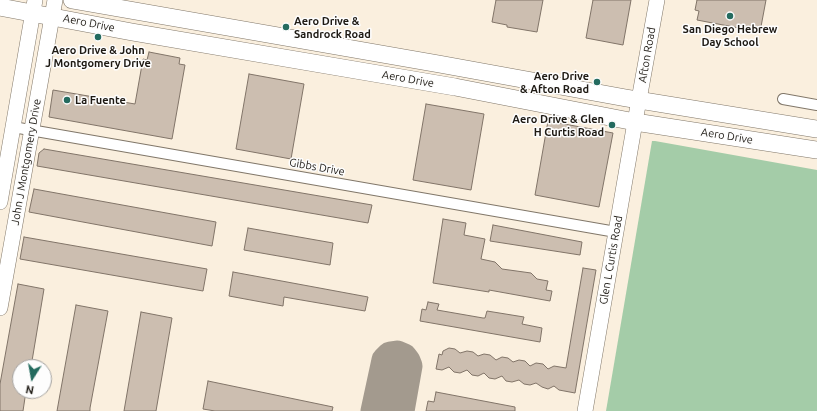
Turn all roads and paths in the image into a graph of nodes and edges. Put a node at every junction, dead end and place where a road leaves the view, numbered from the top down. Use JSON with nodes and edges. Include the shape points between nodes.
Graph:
{"nodes":[{"id":1,"x":72,"y":0,"type":"edge"},
{"id":2,"x":657,"y":0,"type":"edge"},
{"id":3,"x":34,"y":6,"type":"edge"},
{"id":4,"x":0,"y":7,"type":"edge"},
{"id":5,"x":53,"y":8,"type":"edge"},
{"id":6,"x":784,"y":99,"type":"dead end"},
{"id":7,"x":817,"y":105,"type":"edge"},
{"id":8,"x":637,"y":110,"type":"junction"},
{"id":9,"x":13,"y":127,"type":"junction"},
{"id":10,"x":817,"y":129,"type":"edge"},
{"id":11,"x":31,"y":130,"type":"junction"},
{"id":12,"x":817,"y":150,"type":"edge"},
{"id":13,"x":0,"y":202,"type":"edge"},
{"id":14,"x":616,"y":232,"type":"junction"},
{"id":15,"x":0,"y":308,"type":"edge"},
{"id":16,"x":585,"y":411,"type":"edge"}],
"edges":[{"from":1,"to":8,"type":"main road","name":"Aero Drive","via":[[438,64]]},
{"from":2,"to":8,"type":"street","name":"Afton Road"},
{"from":3,"to":4,"type":"main road","name":"Aero Drive"},
{"from":3,"to":5,"type":"main road","name":"Aero Drive"},
{"from":3,"to":9,"type":"street","name":"John J Montgomery Drive"},
{"from":5,"to":8,"type":"main road","name":"Aero Drive","via":[[132,32],[447,86]]},
{"from":5,"to":11,"type":"street","name":"John J Montgomery Drive"},
{"from":6,"to":7,"type":"street"},
{"from":8,"to":10,"type":"main road","name":"Aero Drive"},
{"from":8,"to":12,"type":"main road","name":"Aero Drive"},
{"from":8,"to":14,"type":"street","name":"Glen L Curtis Road"},
{"from":9,"to":11,"type":"street","name":"Gibbs Drive"},
{"from":9,"to":13,"type":"street","name":"John J Montgomery Drive"},
{"from":11,"to":14,"type":"street","name":"Gibbs Drive"},
{"from":11,"to":15,"type":"street","name":"John J Montgomery Drive"},
{"from":14,"to":16,"type":"street","name":"Glen L Curtis Road"}]}
